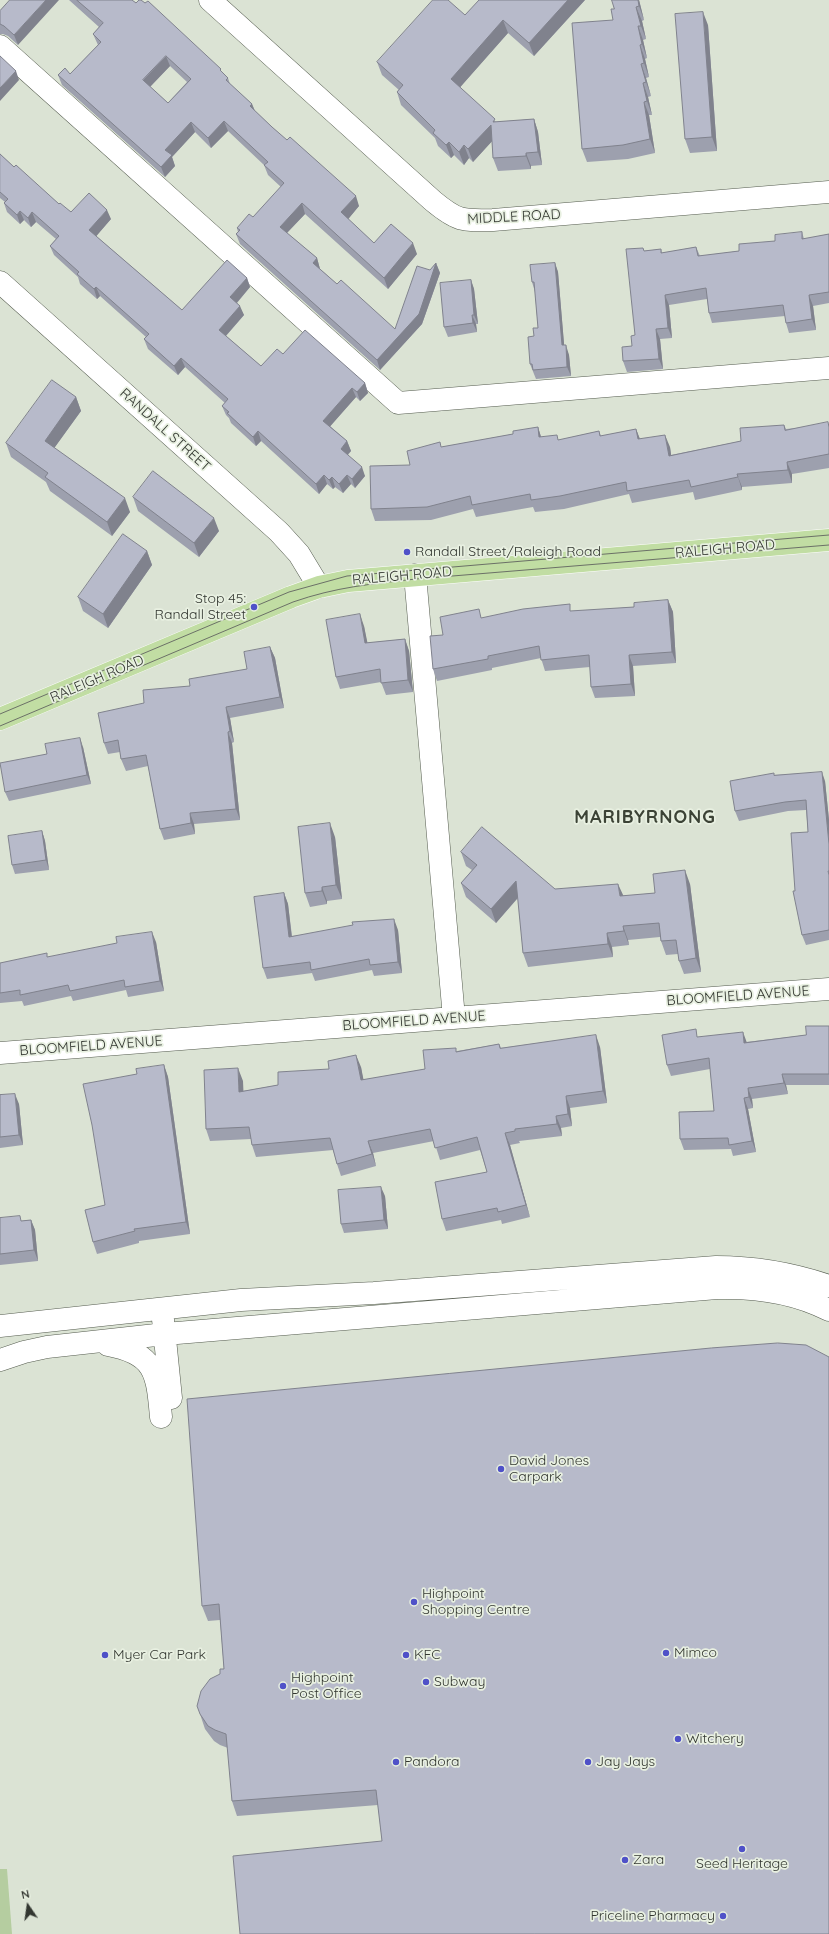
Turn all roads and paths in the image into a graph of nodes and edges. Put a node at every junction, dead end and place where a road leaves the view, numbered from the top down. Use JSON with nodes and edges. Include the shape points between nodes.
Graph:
{"nodes":[{"id":1,"x":210,"y":0,"type":"edge"},
{"id":2,"x":0,"y":46,"type":"edge"},
{"id":3,"x":829,"y":192,"type":"edge"},
{"id":4,"x":0,"y":282,"type":"edge"},
{"id":5,"x":829,"y":368,"type":"edge"},
{"id":6,"x":829,"y":540,"type":"edge"},
{"id":7,"x":415,"y":575,"type":"junction"},
{"id":8,"x":319,"y":587,"type":"junction"},
{"id":9,"x":0,"y":719,"type":"edge"},
{"id":10,"x":829,"y":989,"type":"edge"},
{"id":11,"x":454,"y":1018,"type":"junction"},
{"id":12,"x":0,"y":1053,"type":"edge"},
{"id":13,"x":609,"y":1286,"type":"junction"},
{"id":14,"x":829,"y":1286,"type":"edge"},
{"id":15,"x":161,"y":1308,"type":"junction"},
{"id":16,"x":829,"y":1310,"type":"edge"},
{"id":17,"x":0,"y":1326,"type":"edge"},
{"id":18,"x":165,"y":1334,"type":"junction"},
{"id":19,"x":94,"y":1342,"type":"junction"},
{"id":20,"x":0,"y":1360,"type":"edge"}],
"edges":[{"from":1,"to":3,"type":"street","name":"MIDDLE ROAD","via":[[433,201],[466,221]]},
{"from":2,"to":5,"type":"street","via":[[398,403]]},
{"from":4,"to":8,"type":"street","name":"RANDALL STREET","via":[[279,532],[299,554]]},
{"from":6,"to":7,"type":"main road","name":"RALEIGH ROAD"},
{"from":7,"to":8,"type":"main road","name":"RALEIGH ROAD","via":[[354,580]]},
{"from":7,"to":11,"type":"street"},
{"from":8,"to":9,"type":"main road","name":"RALEIGH ROAD"},
{"from":10,"to":11,"type":"street","name":"BLOOMFIELD AVENUE"},
{"from":11,"to":12,"type":"street","name":"BLOOMFIELD AVENUE"},
{"from":13,"to":14,"type":"street","via":[[716,1267],[744,1267],[800,1276]]},
{"from":13,"to":15,"type":"street","via":[[367,1293]]},
{"from":13,"to":16,"type":"street","via":[[764,1289]]},
{"from":13,"to":18,"type":"street"},
{"from":15,"to":17,"type":"street"},
{"from":15,"to":18,"type":"street"},
{"from":18,"to":19,"type":"street"},
{"from":18,"to":19,"type":"street","via":[[167,1416],[147,1361],[131,1350]]},
{"from":19,"to":20,"type":"street","via":[[47,1347]]}]}
